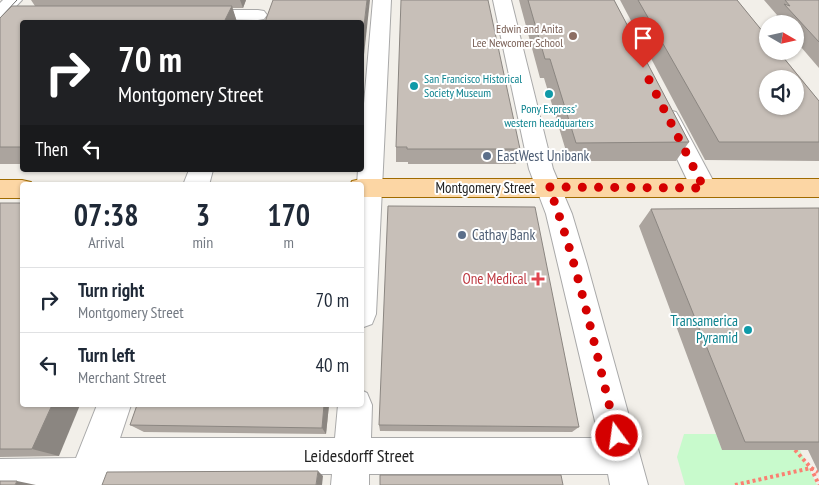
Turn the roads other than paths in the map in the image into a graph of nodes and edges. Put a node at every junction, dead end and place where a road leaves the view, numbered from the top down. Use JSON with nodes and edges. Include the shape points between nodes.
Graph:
{"nodes":[{"id":1,"x":13,"y":0,"type":"edge"},
{"id":2,"x":382,"y":0,"type":"edge"},
{"id":3,"x":502,"y":0,"type":"edge"},
{"id":4,"x":259,"y":12,"type":"edge"},
{"id":5,"x":0,"y":14,"type":"edge"},
{"id":6,"x":22,"y":15,"type":"edge"},
{"id":7,"x":179,"y":15,"type":"edge"},
{"id":8,"x":660,"y":103,"type":"edge"},
{"id":9,"x":549,"y":187,"type":"junction"},
{"id":10,"x":0,"y":188,"type":"edge"},
{"id":11,"x":366,"y":188,"type":"edge"},
{"id":12,"x":704,"y":188,"type":"junction"},
{"id":13,"x":819,"y":188,"type":"edge"},
{"id":14,"x":20,"y":189,"type":"edge"},
{"id":15,"x":364,"y":238,"type":"edge"},
{"id":16,"x":113,"y":407,"type":"edge"},
{"id":17,"x":355,"y":407,"type":"edge"},
{"id":18,"x":351,"y":470,"type":"edge"},
{"id":19,"x":625,"y":470,"type":"edge"},
{"id":20,"x":90,"y":473,"type":"edge"},
{"id":21,"x":0,"y":478,"type":"edge"}],
"edges":[{"from":1,"to":5,"type":"street"},
{"from":2,"to":11,"type":"street"},
{"from":3,"to":9,"type":"street","via":[[541,169]]},
{"from":4,"to":7,"type":"street"},
{"from":5,"to":6,"type":"street"},
{"from":8,"to":12,"type":"street"},
{"from":9,"to":11,"type":"main road","name":"Montgomery Street"},
{"from":9,"to":12,"type":"main road","name":"Montgomery Street"},
{"from":9,"to":19,"type":"street","via":[[573,264]]},
{"from":10,"to":14,"type":"main road"},
{"from":11,"to":15,"type":"street"},
{"from":12,"to":13,"type":"main road","name":"Montgomery Street"},
{"from":16,"to":20,"type":"street"},
{"from":17,"to":18,"type":"street"},
{"from":18,"to":19,"type":"street","name":"Leidesdorff Street"},
{"from":18,"to":20,"type":"street","name":"Leidesdorff Street"},
{"from":20,"to":21,"type":"street","name":"Leidesdorff Street"}]}
